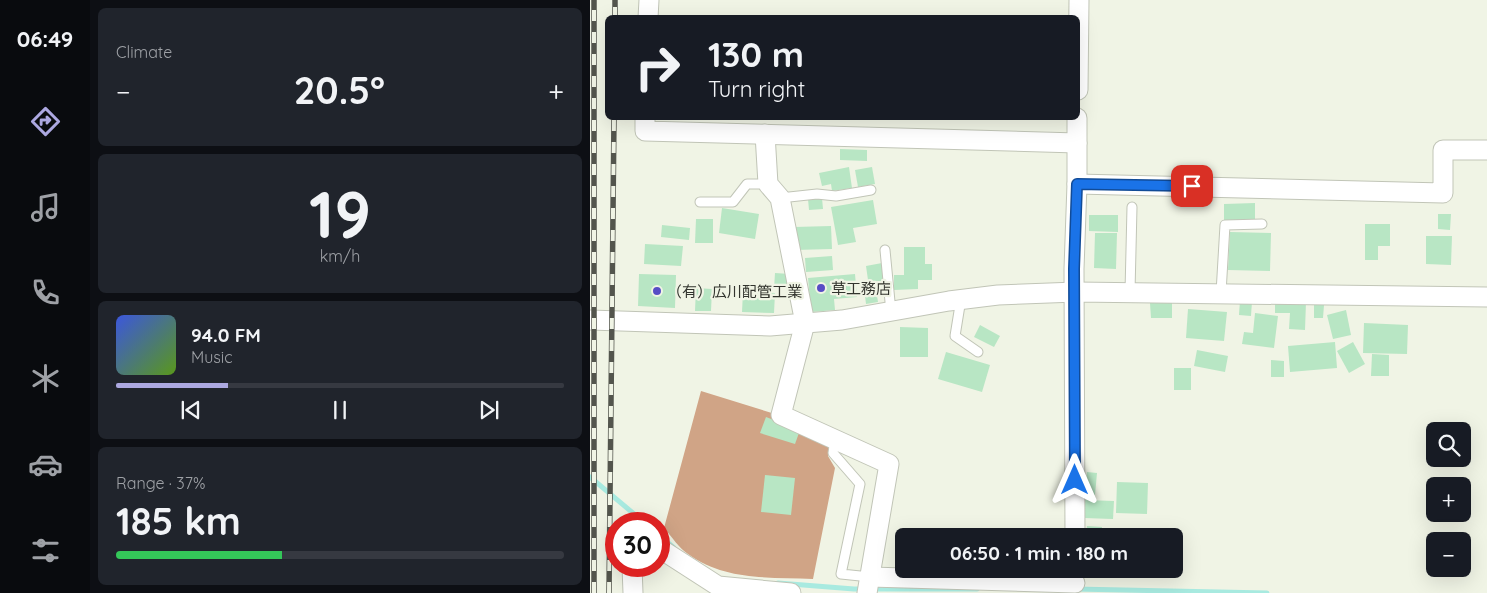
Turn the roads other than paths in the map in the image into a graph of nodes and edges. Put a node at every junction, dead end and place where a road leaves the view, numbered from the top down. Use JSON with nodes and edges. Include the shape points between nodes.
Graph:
{"nodes":[{"id":1,"x":649,"y":0,"type":"edge"},
{"id":2,"x":1079,"y":0,"type":"edge"},
{"id":3,"x":648,"y":15,"type":"edge"},
{"id":4,"x":1079,"y":15,"type":"edge"},
{"id":5,"x":645,"y":120,"type":"edge"},
{"id":6,"x":1077,"y":120,"type":"edge"},
{"id":7,"x":765,"y":134,"type":"junction"},
{"id":8,"x":1077,"y":143,"type":"junction"},
{"id":9,"x":1487,"y":150,"type":"edge"},
{"id":10,"x":1077,"y":184,"type":"junction"},
{"id":11,"x":871,"y":190,"type":"dead end"},
{"id":12,"x":774,"y":191,"type":"junction"},
{"id":13,"x":700,"y":202,"type":"dead end"},
{"id":14,"x":1132,"y":207,"type":"dead end"},
{"id":15,"x":1262,"y":224,"type":"dead end"},
{"id":16,"x":885,"y":250,"type":"dead end"},
{"id":17,"x":1076,"y":292,"type":"junction"},
{"id":18,"x":1130,"y":292,"type":"junction"},
{"id":19,"x":1221,"y":294,"type":"junction"},
{"id":20,"x":1487,"y":297,"type":"edge"},
{"id":21,"x":961,"y":299,"type":"junction"},
{"id":22,"x":891,"y":312,"type":"junction"},
{"id":23,"x":590,"y":320,"type":"edge"},
{"id":24,"x":805,"y":323,"type":"junction"},
{"id":25,"x":978,"y":352,"type":"dead end"},
{"id":26,"x":834,"y":439,"type":"junction"},
{"id":27,"x":1075,"y":528,"type":"edge"},
{"id":28,"x":670,"y":555,"type":"edge"},
{"id":29,"x":632,"y":577,"type":"edge"},
{"id":30,"x":1075,"y":582,"type":"edge"},
{"id":31,"x":869,"y":585,"type":"edge"},
{"id":32,"x":633,"y":593,"type":"edge"},
{"id":33,"x":791,"y":593,"type":"edge"}],
"edges":[{"from":1,"to":3,"type":"street"},
{"from":2,"to":4,"type":"street"},
{"from":5,"to":7,"type":"street","via":[[645,131]]},
{"from":6,"to":8,"type":"street"},
{"from":7,"to":8,"type":"street"},
{"from":7,"to":12,"type":"street"},
{"from":8,"to":10,"type":"street"},
{"from":9,"to":10,"type":"street","via":[[1443,150],[1443,193]]},
{"from":10,"to":17,"type":"street"},
{"from":11,"to":12,"type":"lane","via":[[836,196]]},
{"from":12,"to":13,"type":"lane","via":[[747,184],[732,202]]},
{"from":12,"to":24,"type":"street"},
{"from":14,"to":18,"type":"lane"},
{"from":15,"to":19,"type":"lane","via":[[1225,225]]},
{"from":16,"to":22,"type":"lane"},
{"from":17,"to":18,"type":"street"},
{"from":17,"to":21,"type":"street"},
{"from":17,"to":27,"type":"street"},
{"from":18,"to":19,"type":"street"},
{"from":19,"to":20,"type":"street"},
{"from":21,"to":22,"type":"street"},
{"from":21,"to":25,"type":"lane","via":[[955,336]]},
{"from":22,"to":24,"type":"street"},
{"from":23,"to":24,"type":"street","via":[[770,326]]},
{"from":24,"to":26,"type":"street","via":[[781,415]]},
{"from":26,"to":31,"type":"lane","via":[[833,454],[860,484],[841,574]]},
{"from":26,"to":31,"type":"street","via":[[889,464]]},
{"from":28,"to":33,"type":"street","via":[[718,586]]},
{"from":29,"to":32,"type":"street"},
{"from":30,"to":31,"type":"street"}]}
